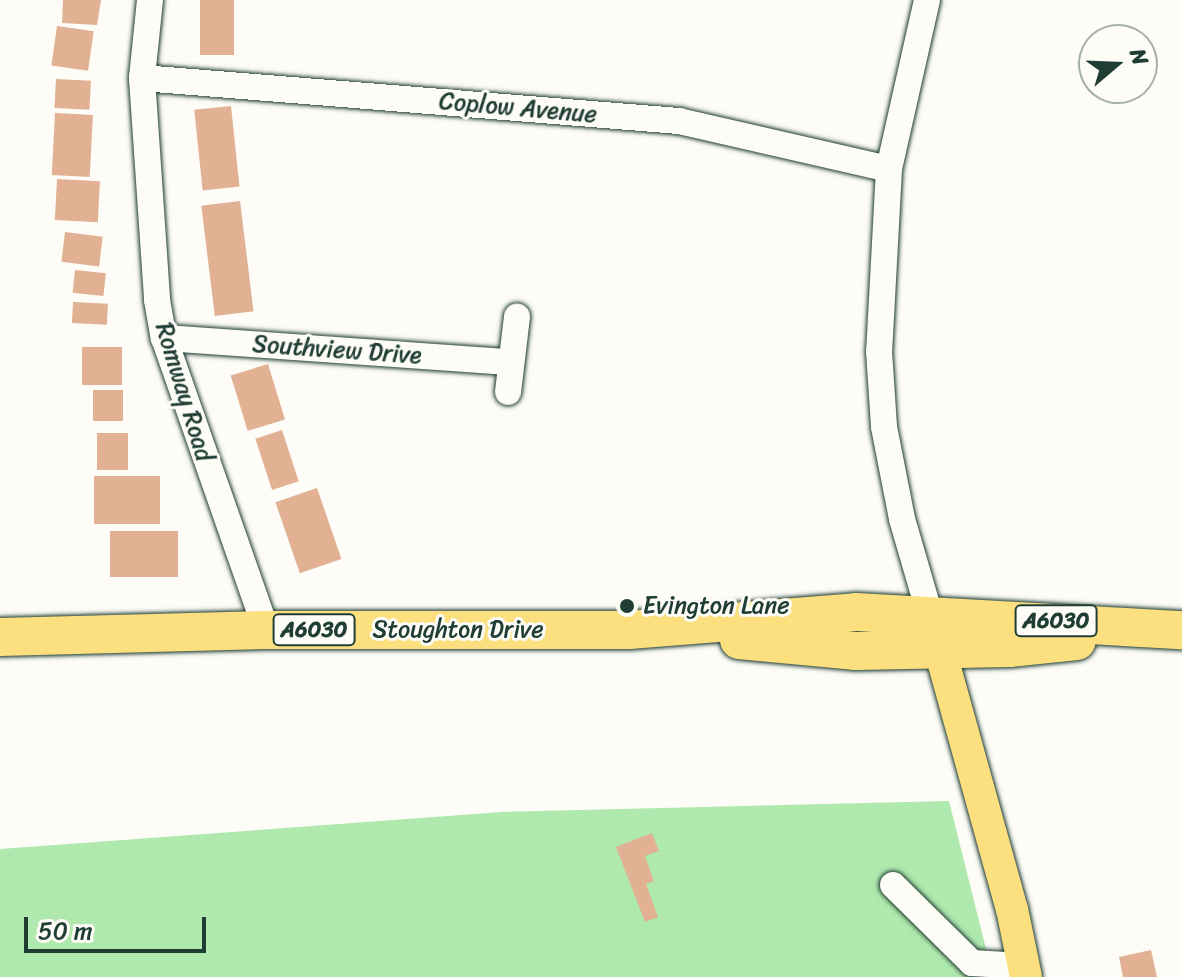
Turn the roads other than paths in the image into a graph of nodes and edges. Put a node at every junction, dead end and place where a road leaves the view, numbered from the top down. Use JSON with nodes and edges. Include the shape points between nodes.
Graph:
{"nodes":[{"id":1,"x":150,"y":0,"type":"edge"},
{"id":2,"x":927,"y":0,"type":"edge"},
{"id":3,"x":142,"y":78,"type":"junction"},
{"id":4,"x":889,"y":169,"type":"junction"},
{"id":5,"x":517,"y":317,"type":"dead end"},
{"id":6,"x":164,"y":338,"type":"junction"},
{"id":7,"x":510,"y":362,"type":"junction"},
{"id":8,"x":508,"y":392,"type":"dead end"},
{"id":9,"x":266,"y":630,"type":"junction"},
{"id":10,"x":1182,"y":631,"type":"edge"},
{"id":11,"x":935,"y":633,"type":"junction"},
{"id":12,"x":0,"y":637,"type":"edge"},
{"id":13,"x":893,"y":885,"type":"dead end"},
{"id":14,"x":1024,"y":972,"type":"edge"}],
"edges":[{"from":1,"to":3,"type":"street","name":"Romway Road"},
{"from":2,"to":4,"type":"street"},
{"from":3,"to":4,"type":"street","name":"Coplow Avenue","via":[[679,121]]},
{"from":3,"to":6,"type":"street","name":"Romway Road"},
{"from":4,"to":11,"type":"street","via":[[879,351],[884,427],[902,519]]},
{"from":5,"to":7,"type":"street"},
{"from":6,"to":7,"type":"street","name":"Southview Drive"},
{"from":6,"to":9,"type":"street","name":"Romway Road"},
{"from":7,"to":8,"type":"street"},
{"from":9,"to":11,"type":"highway","name":"Stoughton Drive","number":"A6030","via":[[629,630],[856,651]]},
{"from":9,"to":12,"type":"highway","name":"Stoughton Drive","number":"A6030"},
{"from":10,"to":11,"type":"highway","number":"A6030","via":[[1009,648]]},
{"from":11,"to":14,"type":"main road","via":[[1012,909]]},
{"from":13,"to":14,"type":"street","via":[[972,963]]}]}
